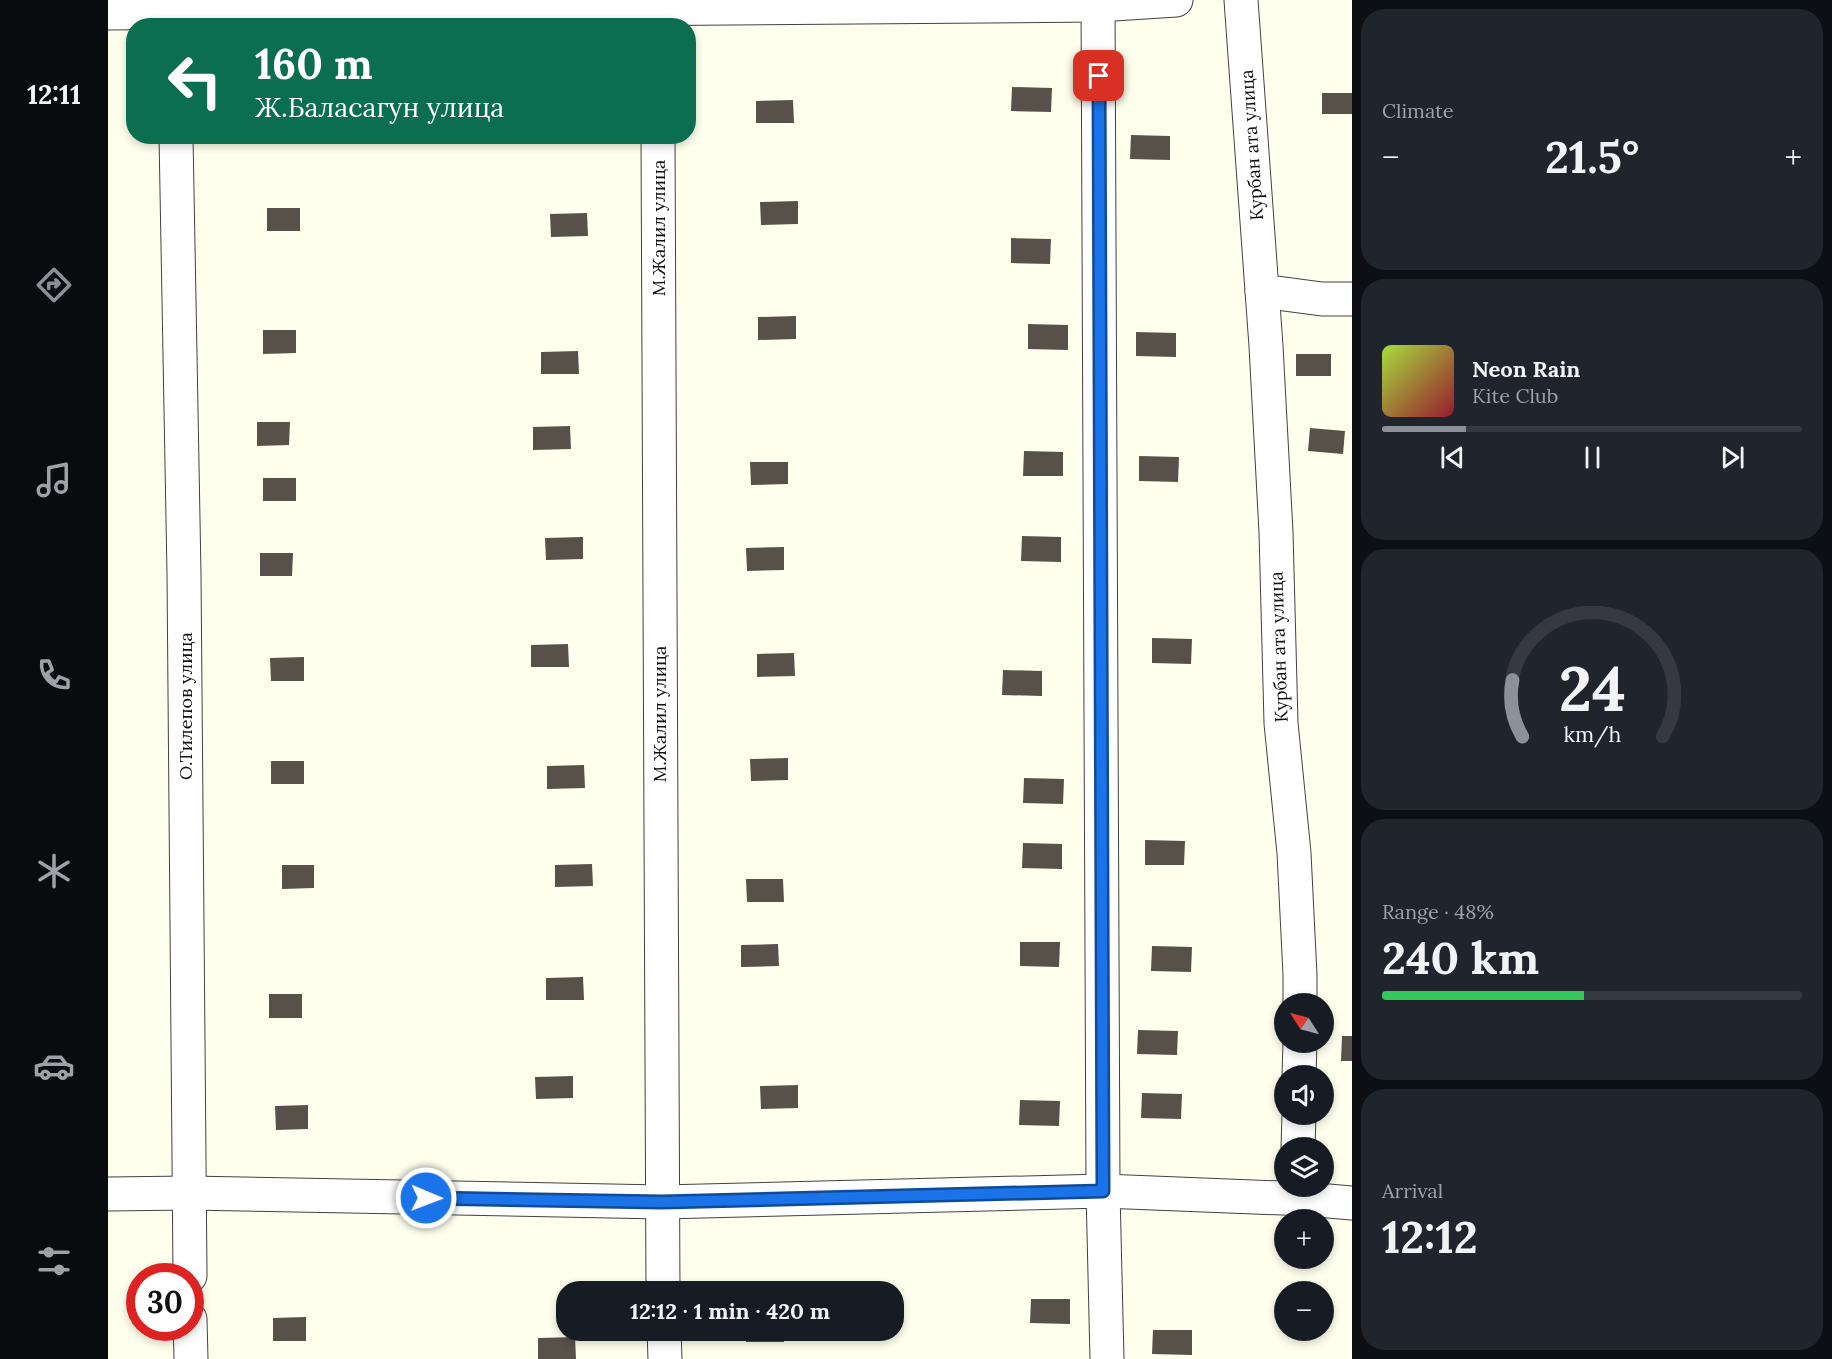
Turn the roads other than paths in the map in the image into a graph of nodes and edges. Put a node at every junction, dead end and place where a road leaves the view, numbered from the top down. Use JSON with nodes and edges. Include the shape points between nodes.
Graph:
{"nodes":[{"id":1,"x":1176,"y":0,"type":"edge"},
{"id":2,"x":1241,"y":0,"type":"edge"},
{"id":3,"x":1098,"y":3,"type":"edge"},
{"id":4,"x":658,"y":11,"type":"edge"},
{"id":5,"x":108,"y":13,"type":"edge"},
{"id":6,"x":173,"y":13,"type":"edge"},
{"id":7,"x":176,"y":144,"type":"edge"},
{"id":8,"x":658,"y":144,"type":"edge"},
{"id":9,"x":1262,"y":291,"type":"junction"},
{"id":10,"x":1352,"y":299,"type":"edge"},
{"id":11,"x":1300,"y":993,"type":"edge"},
{"id":12,"x":1103,"y":1191,"type":"junction"},
{"id":13,"x":189,"y":1193,"type":"junction"},
{"id":14,"x":1274,"y":1193,"type":"edge"},
{"id":15,"x":108,"y":1194,"type":"edge"},
{"id":16,"x":1324,"y":1197,"type":"edge"},
{"id":17,"x":662,"y":1202,"type":"junction"},
{"id":18,"x":1352,"y":1203,"type":"edge"},
{"id":19,"x":190,"y":1263,"type":"edge"},
{"id":20,"x":663,"y":1281,"type":"edge"},
{"id":21,"x":191,"y":1341,"type":"edge"},
{"id":22,"x":664,"y":1341,"type":"edge"},
{"id":23,"x":191,"y":1359,"type":"edge"},
{"id":24,"x":665,"y":1359,"type":"edge"},
{"id":25,"x":1107,"y":1359,"type":"edge"}],
"edges":[{"from":1,"to":3,"type":"street"},
{"from":2,"to":9,"type":"street","name":"Курбан ата улица"},
{"from":3,"to":4,"type":"street"},
{"from":3,"to":12,"type":"street"},
{"from":4,"to":6,"type":"street"},
{"from":5,"to":6,"type":"street"},
{"from":7,"to":13,"type":"street","name":"О.Тилепов улица"},
{"from":8,"to":17,"type":"street","name":"М.Жалил улица"},
{"from":9,"to":10,"type":"street"},
{"from":9,"to":11,"type":"street","name":"Курбан ата улица","via":[[1276,532],[1281,723],[1294,853]]},
{"from":12,"to":14,"type":"street"},
{"from":12,"to":17,"type":"street"},
{"from":12,"to":25,"type":"street"},
{"from":13,"to":15,"type":"street"},
{"from":13,"to":17,"type":"street"},
{"from":13,"to":19,"type":"street","name":"О.Тилепов улица"},
{"from":16,"to":18,"type":"street"},
{"from":17,"to":20,"type":"street","name":"М.Жалил улица"},
{"from":21,"to":23,"type":"street"},
{"from":22,"to":24,"type":"street"}]}
